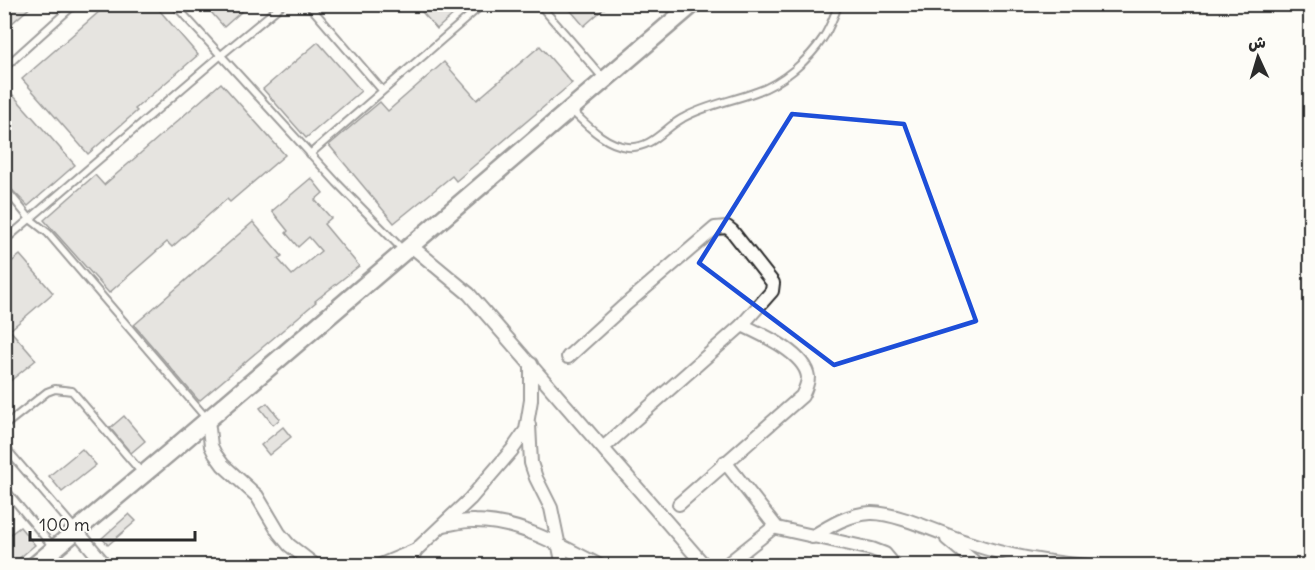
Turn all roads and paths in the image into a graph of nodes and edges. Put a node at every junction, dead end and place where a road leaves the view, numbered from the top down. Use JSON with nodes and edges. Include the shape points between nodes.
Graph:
{"nodes":[{"id":1,"x":75,"y":4,"type":"edge"},
{"id":2,"x":174,"y":4,"type":"edge"},
{"id":3,"x":283,"y":4,"type":"edge"},
{"id":4,"x":308,"y":4,"type":"edge"},
{"id":5,"x":483,"y":4,"type":"edge"},
{"id":6,"x":539,"y":4,"type":"edge"},
{"id":7,"x":693,"y":4,"type":"edge"},
{"id":8,"x":838,"y":4,"type":"edge"},
{"id":9,"x":220,"y":56,"type":"junction"},
{"id":10,"x":4,"y":68,"type":"edge"},
{"id":11,"x":604,"y":80,"type":"junction"},
{"id":12,"x":382,"y":90,"type":"junction"},
{"id":13,"x":570,"y":109,"type":"junction"},
{"id":14,"x":310,"y":154,"type":"junction"},
{"id":15,"x":4,"y":187,"type":"edge"},
{"id":16,"x":30,"y":219,"type":"junction"},
{"id":17,"x":4,"y":240,"type":"edge"},
{"id":18,"x":407,"y":248,"type":"junction"},
{"id":19,"x":742,"y":325,"type":"junction"},
{"id":20,"x":568,"y":357,"type":"dead end"},
{"id":21,"x":531,"y":364,"type":"junction"},
{"id":22,"x":208,"y":420,"type":"junction"},
{"id":23,"x":528,"y":422,"type":"junction"},
{"id":24,"x":4,"y":426,"type":"edge"},
{"id":25,"x":4,"y":446,"type":"edge"},
{"id":26,"x":604,"y":447,"type":"junction"},
{"id":27,"x":726,"y":462,"type":"junction"},
{"id":28,"x":142,"y":474,"type":"junction"},
{"id":29,"x":4,"y":488,"type":"edge"},
{"id":30,"x":680,"y":504,"type":"dead end"},
{"id":31,"x":441,"y":525,"type":"junction"},
{"id":32,"x":774,"y":527,"type":"junction"},
{"id":33,"x":76,"y":530,"type":"junction"},
{"id":34,"x":939,"y":532,"type":"junction"},
{"id":35,"x":812,"y":537,"type":"junction"},
{"id":36,"x":559,"y":543,"type":"junction"},
{"id":37,"x":55,"y":548,"type":"junction"},
{"id":38,"x":416,"y":550,"type":"junction"},
{"id":39,"x":726,"y":565,"type":"edge"},
{"id":40,"x":34,"y":566,"type":"edge"},
{"id":41,"x":106,"y":566,"type":"edge"},
{"id":42,"x":316,"y":566,"type":"edge"},
{"id":43,"x":378,"y":566,"type":"edge"},
{"id":44,"x":407,"y":566,"type":"edge"},
{"id":45,"x":563,"y":566,"type":"edge"},
{"id":46,"x":600,"y":566,"type":"edge"},
{"id":47,"x":705,"y":566,"type":"edge"},
{"id":48,"x":895,"y":566,"type":"edge"},
{"id":49,"x":979,"y":566,"type":"edge"},
{"id":50,"x":1089,"y":566,"type":"edge"}],
"edges":[{"from":1,"to":10,"type":"lane"},
{"from":2,"to":9,"type":"lane"},
{"from":3,"to":9,"type":"lane"},
{"from":4,"to":12,"type":"lane"},
{"from":5,"to":12,"type":"lane"},
{"from":6,"to":11,"type":"lane"},
{"from":7,"to":11,"type":"main road"},
{"from":8,"to":13,"type":"lane","via":[[824,37],[774,84],[682,118],[643,146],[619,146],[598,134]]},
{"from":9,"to":14,"type":"lane"},
{"from":9,"to":16,"type":"lane"},
{"from":11,"to":13,"type":"main road"},
{"from":12,"to":14,"type":"lane"},
{"from":13,"to":18,"type":"main road"},
{"from":14,"to":18,"type":"lane"},
{"from":15,"to":16,"type":"lane"},
{"from":16,"to":17,"type":"lane"},
{"from":16,"to":22,"type":"lane","via":[[48,233]]},
{"from":18,"to":21,"type":"street","via":[[469,294]]},
{"from":18,"to":22,"type":"main road"},
{"from":19,"to":20,"type":"street","via":[[772,291],[773,283],[732,231],[721,226]]},
{"from":19,"to":26,"type":"street"},
{"from":19,"to":27,"type":"street","via":[[787,350],[801,363],[808,379],[802,396]]},
{"from":21,"to":23,"type":"street"},
{"from":21,"to":26,"type":"street"},
{"from":22,"to":28,"type":"main road"},
{"from":22,"to":42,"type":"street","via":[[215,454],[256,496],[289,545]]},
{"from":23,"to":31,"type":"street","via":[[513,450]]},
{"from":23,"to":36,"type":"street","via":[[531,463],[551,508]]},
{"from":24,"to":28,"type":"lane","via":[[47,392],[72,391]]},
{"from":25,"to":33,"type":"lane"},
{"from":26,"to":47,"type":"street"},
{"from":27,"to":30,"type":"street"},
{"from":27,"to":32,"type":"street"},
{"from":28,"to":33,"type":"main road"},
{"from":29,"to":37,"type":"lane"},
{"from":31,"to":36,"type":"street","via":[[472,520],[489,522]]},
{"from":31,"to":38,"type":"street"},
{"from":32,"to":35,"type":"street"},
{"from":32,"to":39,"type":"street"},
{"from":33,"to":37,"type":"main road"},
{"from":33,"to":41,"type":"street"},
{"from":34,"to":35,"type":"street","via":[[875,513],[852,516]]},
{"from":34,"to":49,"type":"street"},
{"from":34,"to":50,"type":"street","via":[[1017,557]]},
{"from":35,"to":48,"type":"street","via":[[873,549],[885,554]]},
{"from":36,"to":45,"type":"street"},
{"from":36,"to":46,"type":"street"},
{"from":37,"to":40,"type":"main road"},
{"from":38,"to":43,"type":"street"},
{"from":38,"to":44,"type":"street"}]}
